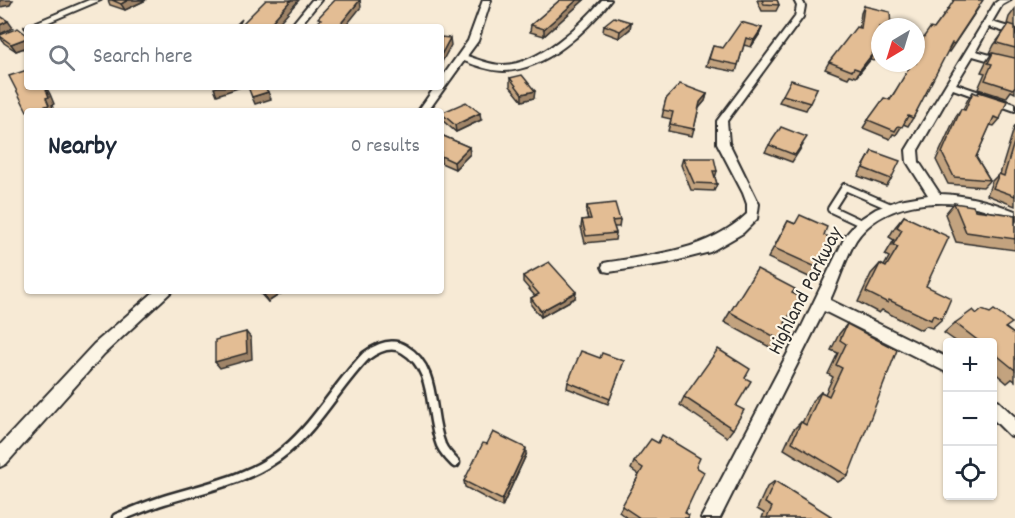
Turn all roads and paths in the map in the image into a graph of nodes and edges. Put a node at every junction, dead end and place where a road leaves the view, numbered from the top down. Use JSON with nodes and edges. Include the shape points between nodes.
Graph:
{"nodes":[{"id":1,"x":97,"y":0,"type":"edge"},
{"id":2,"x":317,"y":0,"type":"edge"},
{"id":3,"x":487,"y":0,"type":"edge"},
{"id":4,"x":607,"y":0,"type":"edge"},
{"id":5,"x":798,"y":0,"type":"edge"},
{"id":6,"x":1007,"y":0,"type":"edge"},
{"id":7,"x":987,"y":23,"type":"junction"},
{"id":8,"x":37,"y":24,"type":"edge"},
{"id":9,"x":297,"y":24,"type":"edge"},
{"id":10,"x":1015,"y":32,"type":"edge"},
{"id":11,"x":970,"y":52,"type":"junction"},
{"id":12,"x":462,"y":57,"type":"junction"},
{"id":13,"x":1015,"y":65,"type":"edge"},
{"id":14,"x":444,"y":82,"type":"edge"},
{"id":15,"x":950,"y":85,"type":"junction"},
{"id":16,"x":438,"y":90,"type":"edge"},
{"id":17,"x":425,"y":108,"type":"edge"},
{"id":18,"x":1015,"y":108,"type":"edge"},
{"id":19,"x":935,"y":196,"type":"junction"},
{"id":20,"x":891,"y":207,"type":"junction"},
{"id":21,"x":1015,"y":216,"type":"edge"},
{"id":22,"x":863,"y":224,"type":"junction"},
{"id":23,"x":609,"y":267,"type":"dead end"},
{"id":24,"x":161,"y":294,"type":"edge"},
{"id":25,"x":822,"y":303,"type":"junction"},
{"id":26,"x":943,"y":364,"type":"edge"},
{"id":27,"x":997,"y":410,"type":"edge"},
{"id":28,"x":1015,"y":429,"type":"edge"},
{"id":29,"x":0,"y":458,"type":"edge"},
{"id":30,"x":455,"y":463,"type":"dead end"},
{"id":31,"x":117,"y":518,"type":"edge"},
{"id":32,"x":710,"y":518,"type":"edge"}],
"edges":[{"from":1,"to":8,"type":"street"},
{"from":2,"to":9,"type":"street"},
{"from":3,"to":12,"type":"street","via":[[473,41]]},
{"from":4,"to":12,"type":"street","via":[[574,33],[525,64],[498,68]]},
{"from":5,"to":23,"type":"street","via":[[799,17],[722,121],[723,143],[749,193],[753,216],[725,240],[698,251]]},
{"from":6,"to":7,"type":"street","via":[[999,3]]},
{"from":7,"to":10,"type":"street"},
{"from":7,"to":11,"type":"street"},
{"from":11,"to":13,"type":"street"},
{"from":11,"to":15,"type":"street"},
{"from":12,"to":14,"type":"street"},
{"from":15,"to":18,"type":"street"},
{"from":15,"to":19,"type":"street","via":[[912,150],[913,162]]},
{"from":16,"to":17,"type":"street"},
{"from":19,"to":20,"type":"street","name":"Highland Parkway"},
{"from":19,"to":21,"type":"street","name":"Highland Parkway","via":[[970,201]]},
{"from":20,"to":22,"type":"street","name":"Highland Parkway"},
{"from":20,"to":22,"type":"lane","via":[[845,187],[831,208]]},
{"from":22,"to":25,"type":"street","name":"Highland Parkway","via":[[852,236]]},
{"from":24,"to":29,"type":"street","via":[[98,351]]},
{"from":25,"to":26,"type":"street"},
{"from":25,"to":32,"type":"street","name":"Highland Parkway"},
{"from":27,"to":28,"type":"street"},
{"from":30,"to":31,"type":"lane","via":[[440,442],[424,370],[416,357],[397,345],[383,345],[364,357],[313,425],[268,465],[249,475]]}]}
